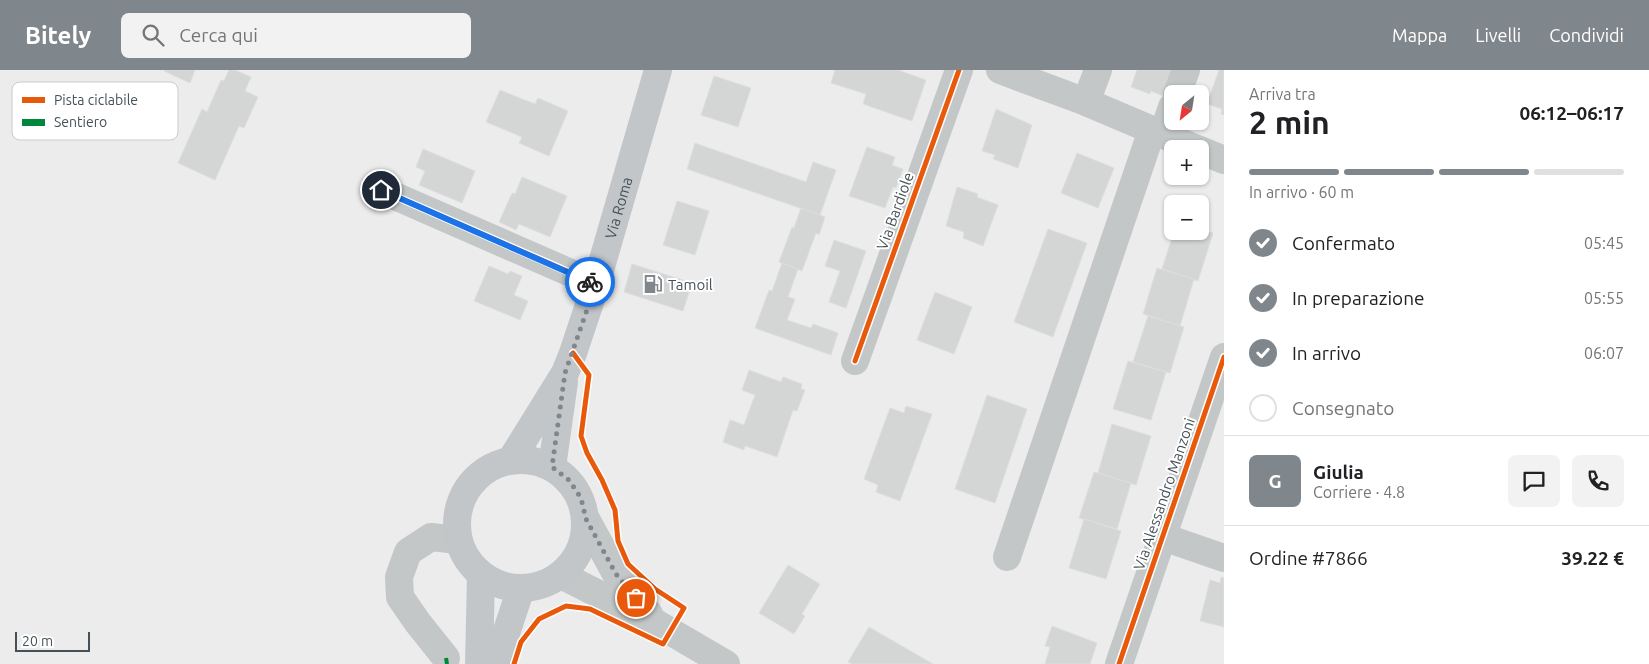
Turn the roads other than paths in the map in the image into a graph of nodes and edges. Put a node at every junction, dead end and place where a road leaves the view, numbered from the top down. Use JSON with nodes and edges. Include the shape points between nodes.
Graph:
{"nodes":[{"id":1,"x":658,"y":70,"type":"edge"},
{"id":2,"x":959,"y":70,"type":"edge"},
{"id":3,"x":1000,"y":70,"type":"edge"},
{"id":4,"x":1098,"y":70,"type":"edge"},
{"id":5,"x":1186,"y":70,"type":"edge"},
{"id":6,"x":1180,"y":85,"type":"edge"},
{"id":7,"x":1086,"y":102,"type":"junction"},
{"id":8,"x":1164,"y":120,"type":"edge"},
{"id":9,"x":1157,"y":132,"type":"junction"},
{"id":10,"x":1176,"y":140,"type":"edge"},
{"id":11,"x":1209,"y":154,"type":"edge"},
{"id":12,"x":1224,"y":160,"type":"edge"},
{"id":13,"x":381,"y":190,"type":"dead end"},
{"id":14,"x":596,"y":284,"type":"junction"},
{"id":15,"x":1224,"y":357,"type":"edge"},
{"id":16,"x":855,"y":361,"type":"dead end"},
{"id":17,"x":565,"y":373,"type":"junction"},
{"id":18,"x":1214,"y":420,"type":"edge"},
{"id":19,"x":511,"y":460,"type":"junction"},
{"id":20,"x":552,"y":467,"type":"junction"},
{"id":21,"x":586,"y":519,"type":"junction"},
{"id":22,"x":1164,"y":537,"type":"junction"},
{"id":23,"x":458,"y":540,"type":"junction"},
{"id":24,"x":1007,"y":557,"type":"dead end"},
{"id":25,"x":1224,"y":558,"type":"edge"},
{"id":26,"x":481,"y":575,"type":"junction"},
{"id":27,"x":561,"y":575,"type":"junction"},
{"id":28,"x":521,"y":588,"type":"junction"},
{"id":29,"x":656,"y":623,"type":"junction"},
{"id":30,"x":1123,"y":652,"type":"edge"},
{"id":31,"x":446,"y":658,"type":"dead end"},
{"id":32,"x":479,"y":664,"type":"edge"},
{"id":33,"x":496,"y":664,"type":"edge"},
{"id":34,"x":726,"y":664,"type":"edge"}],
"edges":[{"from":1,"to":14,"type":"main road","name":"Via Roma"},
{"from":2,"to":16,"type":"street","name":"Via Bardiole"},
{"from":3,"to":7,"type":"street"},
{"from":4,"to":7,"type":"street"},
{"from":5,"to":6,"type":"street"},
{"from":7,"to":9,"type":"street"},
{"from":8,"to":9,"type":"street"},
{"from":9,"to":10,"type":"street"},
{"from":9,"to":24,"type":"street"},
{"from":11,"to":12,"type":"street"},
{"from":13,"to":14,"type":"street"},
{"from":14,"to":17,"type":"main road","name":"Via Roma"},
{"from":15,"to":18,"type":"street","name":"Via Alessandro Manzoni"},
{"from":17,"to":19,"type":"main road"},
{"from":17,"to":20,"type":"main road"},
{"from":18,"to":22,"type":"street","name":"Via Alessandro Manzoni"},
{"from":19,"to":20,"type":"main road","via":[[532,460]]},
{"from":19,"to":23,"type":"main road","via":[[491,466],[473,480],[462,498],[457,518]]},
{"from":20,"to":21,"type":"main road","via":[[569,480],[581,498]]},
{"from":21,"to":27,"type":"main road","via":[[584,540],[575,560]]},
{"from":21,"to":29,"type":"street","via":[[616,574]]},
{"from":22,"to":25,"type":"street"},
{"from":22,"to":30,"type":"street","name":"Via Alessandro Manzoni"},
{"from":23,"to":26,"type":"main road","via":[[467,559]]},
{"from":23,"to":31,"type":"street","via":[[431,537],[408,552],[399,577],[400,597]]},
{"from":26,"to":28,"type":"main road","via":[[500,584]]},
{"from":26,"to":32,"type":"main road"},
{"from":27,"to":28,"type":"main road","via":[[542,585]]},
{"from":27,"to":29,"type":"street"},
{"from":28,"to":33,"type":"main road"},
{"from":29,"to":34,"type":"street"}]}
